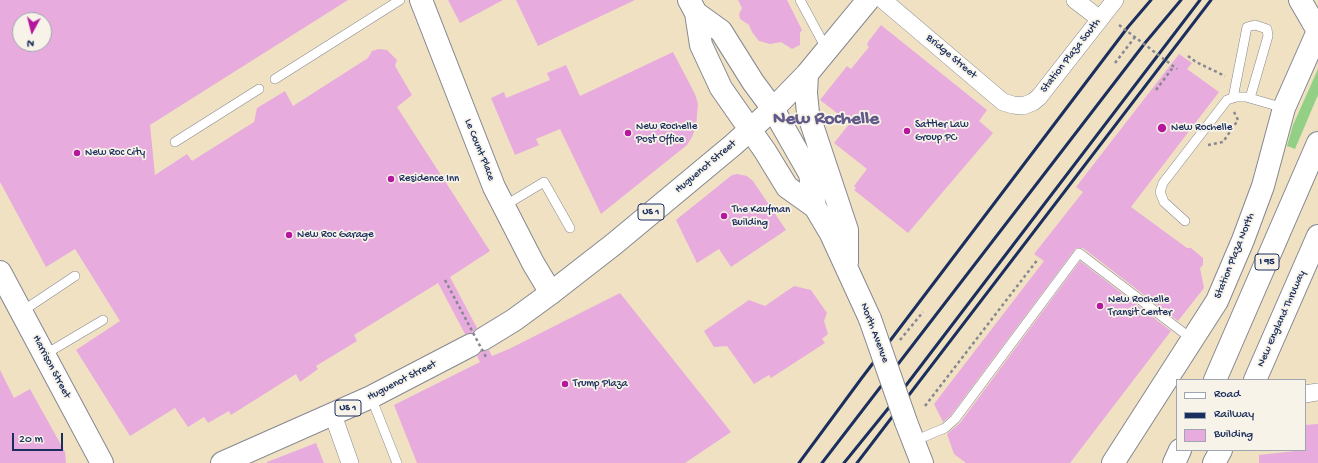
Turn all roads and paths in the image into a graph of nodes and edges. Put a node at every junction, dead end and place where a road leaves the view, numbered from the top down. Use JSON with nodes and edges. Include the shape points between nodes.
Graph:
{"nodes":[{"id":1,"x":400,"y":0,"type":"edge"},
{"id":2,"x":421,"y":0,"type":"edge"},
{"id":3,"x":800,"y":0,"type":"edge"},
{"id":4,"x":868,"y":0,"type":"edge"},
{"id":5,"x":883,"y":0,"type":"edge"},
{"id":6,"x":1074,"y":0,"type":"edge"},
{"id":7,"x":1115,"y":0,"type":"edge"},
{"id":8,"x":1300,"y":0,"type":"edge"},
{"id":9,"x":693,"y":6,"type":"edge"},
{"id":10,"x":1100,"y":19,"type":"junction"},
{"id":11,"x":1119,"y":25,"type":"dead end"},
{"id":12,"x":1318,"y":31,"type":"edge"},
{"id":13,"x":1135,"y":37,"type":"junction"},
{"id":14,"x":827,"y":50,"type":"junction"},
{"id":15,"x":1115,"y":63,"type":"dead end"},
{"id":16,"x":1174,"y":66,"type":"junction"},
{"id":17,"x":1177,"y":69,"type":"dead end"},
{"id":18,"x":807,"y":74,"type":"junction"},
{"id":19,"x":275,"y":79,"type":"dead end"},
{"id":20,"x":259,"y":89,"type":"dead end"},
{"id":21,"x":1156,"y":90,"type":"dead end"},
{"id":22,"x":1233,"y":98,"type":"junction"},
{"id":23,"x":1250,"y":98,"type":"junction"},
{"id":24,"x":1023,"y":106,"type":"joint"},
{"id":25,"x":1284,"y":108,"type":"junction"},
{"id":26,"x":773,"y":109,"type":"junction"},
{"id":27,"x":749,"y":130,"type":"junction"},
{"id":28,"x":175,"y":142,"type":"dead end"},
{"id":29,"x":1318,"y":143,"type":"edge"},
{"id":30,"x":504,"y":206,"type":"junction"},
{"id":31,"x":815,"y":207,"type":"junction"},
{"id":32,"x":1184,"y":221,"type":"dead end"},
{"id":33,"x":570,"y":228,"type":"dead end"},
{"id":34,"x":1318,"y":236,"type":"edge"},
{"id":35,"x":1038,"y":259,"type":"dead end"},
{"id":36,"x":846,"y":266,"type":"junction"},
{"id":37,"x":0,"y":272,"type":"edge"},
{"id":38,"x":75,"y":276,"type":"dead end"},
{"id":39,"x":445,"y":280,"type":"dead end"},
{"id":40,"x":551,"y":293,"type":"junction"},
{"id":41,"x":22,"y":312,"type":"junction"},
{"id":42,"x":923,"y":312,"type":"dead end"},
{"id":43,"x":103,"y":320,"type":"dead end"},
{"id":44,"x":900,"y":340,"type":"dead end"},
{"id":45,"x":1193,"y":340,"type":"junction"},
{"id":46,"x":480,"y":348,"type":"junction"},
{"id":47,"x":44,"y":355,"type":"junction"},
{"id":48,"x":1215,"y":379,"type":"edge"},
{"id":49,"x":1255,"y":379,"type":"edge"},
{"id":50,"x":1318,"y":392,"type":"edge"},
{"id":51,"x":1306,"y":394,"type":"edge"},
{"id":52,"x":371,"y":397,"type":"junction"},
{"id":53,"x":925,"y":406,"type":"dead end"},
{"id":54,"x":333,"y":415,"type":"junction"},
{"id":55,"x":910,"y":431,"type":"junction"},
{"id":56,"x":1180,"y":451,"type":"edge"},
{"id":57,"x":1220,"y":451,"type":"edge"},
{"id":58,"x":102,"y":463,"type":"edge"},
{"id":59,"x":222,"y":463,"type":"edge"},
{"id":60,"x":350,"y":463,"type":"edge"},
{"id":61,"x":396,"y":463,"type":"edge"},
{"id":62,"x":922,"y":463,"type":"edge"},
{"id":63,"x":1113,"y":463,"type":"edge"},
{"id":64,"x":1174,"y":463,"type":"edge"},
{"id":65,"x":1214,"y":463,"type":"edge"}],
"edges":[{"from":1,"to":19,"type":"lane"},
{"from":2,"to":30,"type":"main road","name":"Le Count Place"},
{"from":3,"to":14,"type":"lane"},
{"from":4,"to":14,"type":"main road","name":"Huguenot Street","number":"US 1"},
{"from":5,"to":24,"type":"street","name":"Bridge Street","via":[[1003,102]]},
{"from":6,"to":10,"type":"street"},
{"from":7,"to":10,"type":"street","name":"Station Plaza South"},
{"from":8,"to":12,"type":"main road"},
{"from":9,"to":26,"type":"main road","name":"North Avenue","via":[[721,31]]},
{"from":9,"to":27,"type":"main road","name":"North Avenue","via":[[701,44],[721,88]]},
{"from":10,"to":24,"type":"street","name":"Station Plaza South","via":[[1039,97]]},
{"from":11,"to":13,"type":"path","bridge":true},
{"from":12,"to":25,"type":"main road","name":"Station Plaza North"},
{"from":13,"to":15,"type":"path"},
{"from":13,"to":16,"type":"path","bridge":true},
{"from":14,"to":18,"type":"main road","name":"Huguenot Street","number":"US 1"},
{"from":16,"to":17,"type":"path","bridge":true},
{"from":16,"to":21,"type":"path"},
{"from":18,"to":26,"type":"main road","name":"Huguenot Street","number":"US 1"},
{"from":18,"to":36,"type":"main road","via":[[808,113],[847,230]]},
{"from":20,"to":28,"type":"lane"},
{"from":22,"to":23,"type":"lane"},
{"from":22,"to":23,"type":"lane","via":[[1247,26],[1255,25],[1267,29],[1268,36]]},
{"from":22,"to":32,"type":"lane","via":[[1227,100],[1163,183],[1160,192],[1164,202]]},
{"from":23,"to":25,"type":"lane"},
{"from":25,"to":45,"type":"main road","name":"Station Plaza North","via":[[1263,186],[1244,240],[1217,301]]},
{"from":26,"to":27,"type":"main road","name":"Huguenot Street","number":"US 1"},
{"from":26,"to":31,"type":"main road","name":"North Avenue","via":[[810,174]]},
{"from":27,"to":31,"type":"main road","name":"North Avenue","via":[[787,187]]},
{"from":27,"to":40,"type":"main road","name":"Huguenot Street","number":"US 1","via":[[614,244]]},
{"from":29,"to":48,"type":"main road","number":"I 95"},
{"from":30,"to":33,"type":"lane","via":[[544,182]]},
{"from":30,"to":40,"type":"main road","name":"Le Count Place"},
{"from":31,"to":36,"type":"main road","name":"North Avenue"},
{"from":34,"to":49,"type":"main road","name":"New England Thruway"},
{"from":35,"to":53,"type":"path"},
{"from":36,"to":55,"type":"main road","name":"North Avenue","bridge":true,"via":[[870,319]]},
{"from":37,"to":41,"type":"main road","name":"Harrison Street"},
{"from":38,"to":41,"type":"lane"},
{"from":39,"to":46,"type":"path","bridge":true},
{"from":40,"to":46,"type":"main road","name":"Huguenot Street","number":"US 1"},
{"from":41,"to":47,"type":"main road","name":"Harrison Street"},
{"from":42,"to":44,"type":"path"},
{"from":43,"to":47,"type":"lane"},
{"from":45,"to":55,"type":"lane","via":[[1079,253],[955,419],[945,428]]},
{"from":45,"to":63,"type":"main road","name":"Station Plaza North"},
{"from":46,"to":52,"type":"main road","name":"Huguenot Street","number":"US 1"},
{"from":47,"to":58,"type":"main road","name":"Harrison Street"},
{"from":50,"to":51,"type":"street"},
{"from":52,"to":54,"type":"main road","name":"Huguenot Street","number":"US 1"},
{"from":52,"to":61,"type":"lane"},
{"from":54,"to":59,"type":"main road","name":"Huguenot Street","number":"US 1"},
{"from":54,"to":60,"type":"street"},
{"from":55,"to":62,"type":"main road","name":"North Avenue"},
{"from":56,"to":64,"type":"main road"},
{"from":57,"to":65,"type":"main road"}]}
